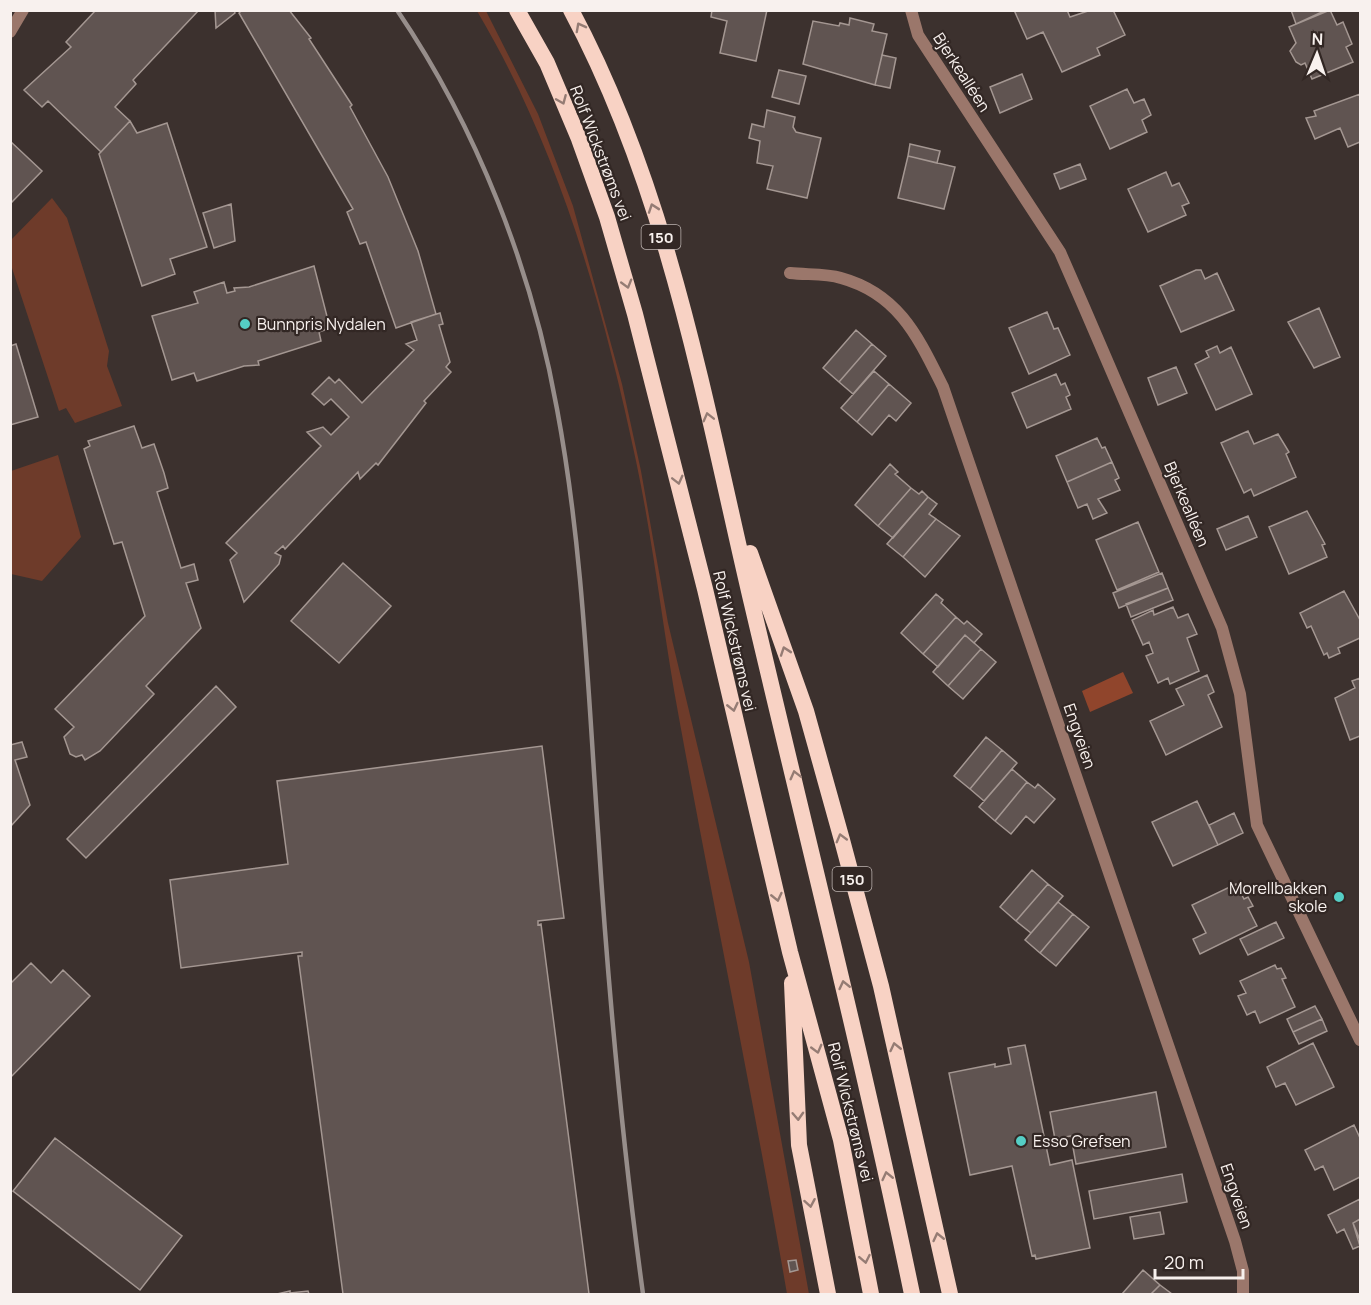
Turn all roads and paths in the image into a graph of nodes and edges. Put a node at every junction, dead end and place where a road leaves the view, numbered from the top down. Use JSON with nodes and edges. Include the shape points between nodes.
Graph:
{"nodes":[{"id":1,"x":23,"y":10,"type":"edge"},
{"id":2,"x":517,"y":10,"type":"edge"},
{"id":3,"x":571,"y":10,"type":"edge"},
{"id":4,"x":911,"y":10,"type":"edge"},
{"id":5,"x":10,"y":32,"type":"edge"},
{"id":6,"x":790,"y":273,"type":"dead end"},
{"id":7,"x":722,"y":473,"type":"junction"},
{"id":8,"x":790,"y":952,"type":"junction"},
{"id":9,"x":1360,"y":1040,"type":"edge"},
{"id":10,"x":828,"y":1294,"type":"edge"},
{"id":11,"x":871,"y":1294,"type":"edge"},
{"id":12,"x":912,"y":1294,"type":"edge"},
{"id":13,"x":950,"y":1294,"type":"edge"},
{"id":14,"x":1243,"y":1294,"type":"edge"}],
"edges":[{"from":1,"to":5,"type":"street"},
{"from":2,"to":8,"type":"highway","name":"Rolf Wickstrøms vei","number":"150","one_way":true,"via":[[547,63],[608,217],[702,578]]},
{"from":7,"to":3,"type":"highway","name":"Rolf Wickstrøms vei","number":"150","one_way":true,"via":[[653,208],[626,131]]},
{"from":4,"to":9,"type":"street","name":"Bjerkealléen","via":[[918,35],[1060,252],[1089,317],[1222,628],[1239,694],[1257,825]]},
{"from":6,"to":14,"type":"street","name":"Engveien","via":[[840,277],[895,306],[914,330],[943,387],[1235,1241],[1243,1271]]},
{"from":12,"to":7,"type":"highway","name":"Rolf Wickstrøms vei","number":"150","one_way":true,"via":[[842,975]]},
{"from":13,"to":7,"type":"highway","number":"150","one_way":true,"via":[[881,986],[842,840],[806,711]]},
{"from":8,"to":10,"type":"highway","number":"150","one_way":true,"via":[[799,1145]]},
{"from":8,"to":11,"type":"highway","name":"Rolf Wickstrøms vei","number":"150","one_way":true,"via":[[841,1140]]}]}
